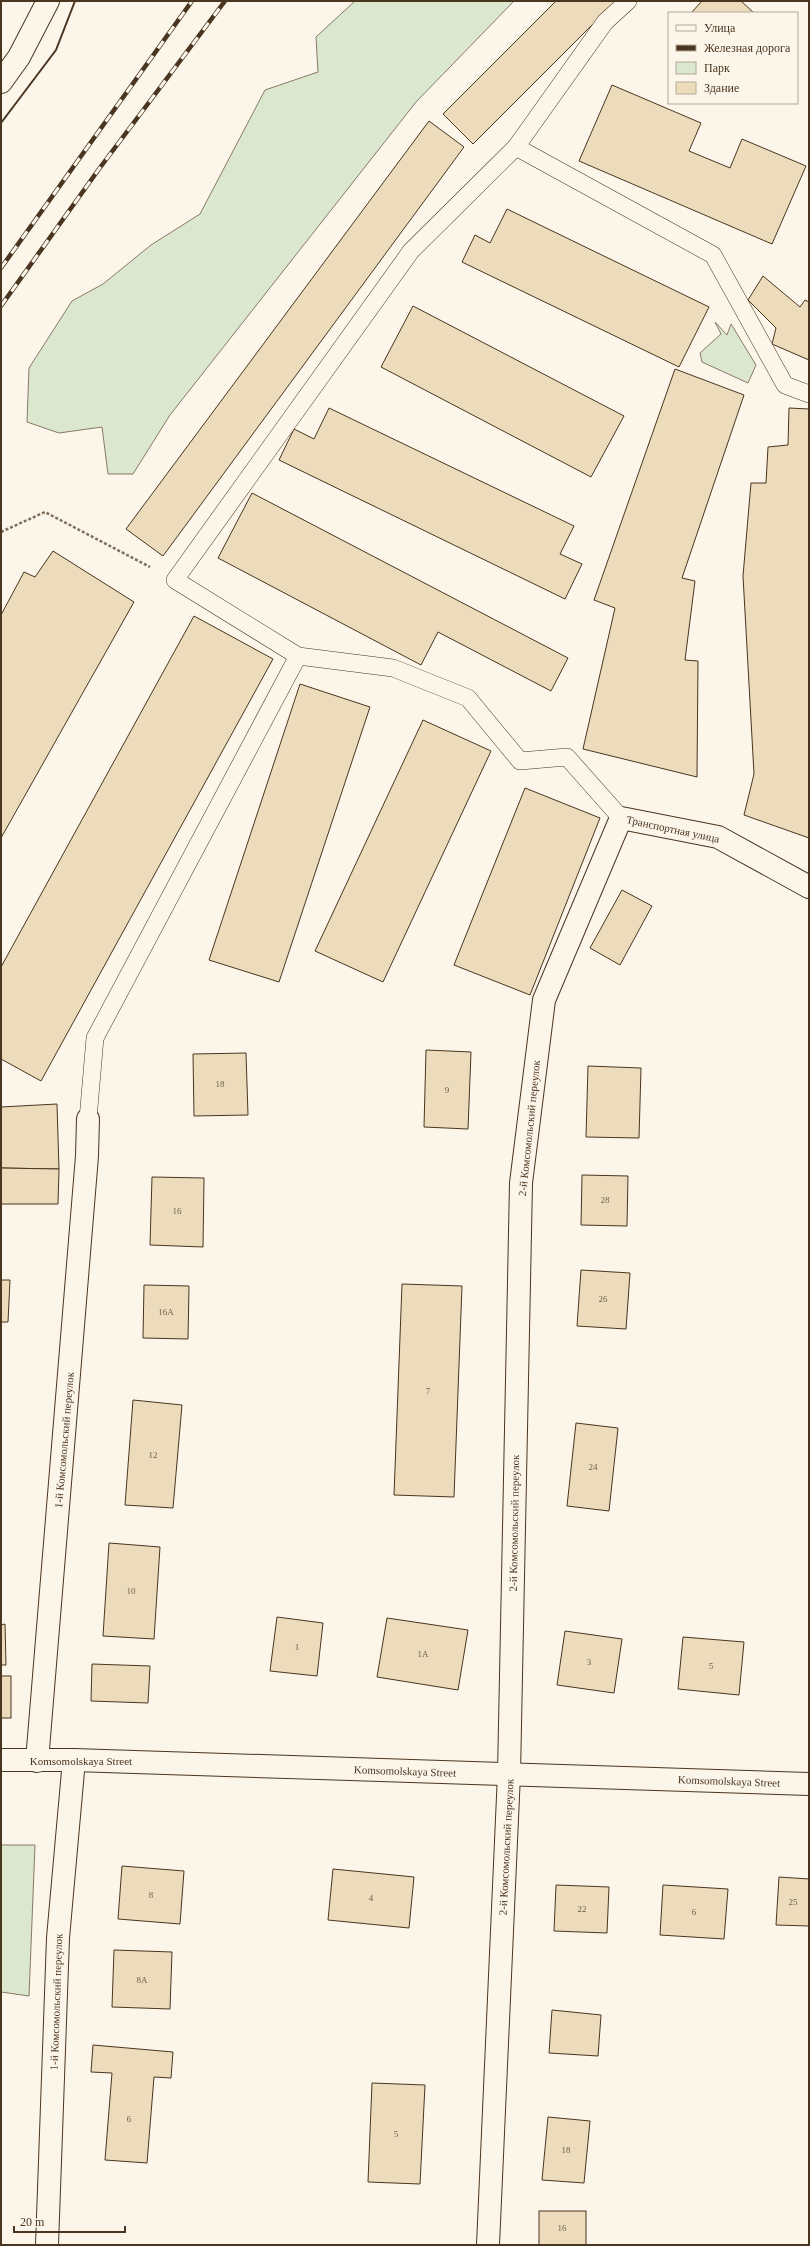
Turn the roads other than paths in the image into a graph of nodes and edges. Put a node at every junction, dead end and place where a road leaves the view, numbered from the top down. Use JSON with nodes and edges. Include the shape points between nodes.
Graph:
{"nodes":[{"id":1,"x":48,"y":1,"type":"edge"},
{"id":2,"x":628,"y":1,"type":"edge"},
{"id":3,"x":1,"y":82,"type":"edge"},
{"id":4,"x":516,"y":146,"type":"junction"},
{"id":5,"x":809,"y":394,"type":"edge"},
{"id":6,"x":298,"y":656,"type":"junction"},
{"id":7,"x":621,"y":818,"type":"junction"},
{"id":8,"x":809,"y":887,"type":"edge"},
{"id":9,"x":88,"y":1119,"type":"joint"},
{"id":10,"x":1,"y":1760,"type":"edge"},
{"id":11,"x":74,"y":1760,"type":"junction"},
{"id":12,"x":37,"y":1761,"type":"junction"},
{"id":13,"x":509,"y":1774,"type":"junction"},
{"id":14,"x":809,"y":1784,"type":"edge"},
{"id":15,"x":47,"y":2245,"type":"edge"},
{"id":16,"x":488,"y":2245,"type":"edge"}],
"edges":[{"from":1,"to":3,"type":"street","via":[[19,57]]},
{"from":2,"to":4,"type":"lane","via":[[605,22]]},
{"from":4,"to":5,"type":"lane","via":[[713,255],[785,385]]},
{"from":4,"to":6,"type":"lane","via":[[411,251],[176,580]]},
{"from":6,"to":7,"type":"lane","via":[[393,668],[468,698],[520,761],[567,756]]},
{"from":6,"to":9,"type":"lane","via":[[95,1038]]},
{"from":7,"to":8,"type":"street","name":"Транспортная улица","via":[[718,837]]},
{"from":7,"to":13,"type":"street","name":"2-й Комсомольский переулок","via":[[544,1000],[521,1183]]},
{"from":9,"to":12,"type":"street","name":"1-й Комсомольский переулок"},
{"from":10,"to":12,"type":"street","name":"Komsomolskaya Street"},
{"from":11,"to":12,"type":"street","name":"Komsomolskaya Street"},
{"from":11,"to":13,"type":"street","name":"Komsomolskaya Street"},
{"from":11,"to":15,"type":"street","name":"1-й Комсомольский переулок","via":[[58,1938]]},
{"from":13,"to":14,"type":"street","name":"Komsomolskaya Street"},
{"from":13,"to":16,"type":"street","name":"2-й Комсомольский переулок"}]}
